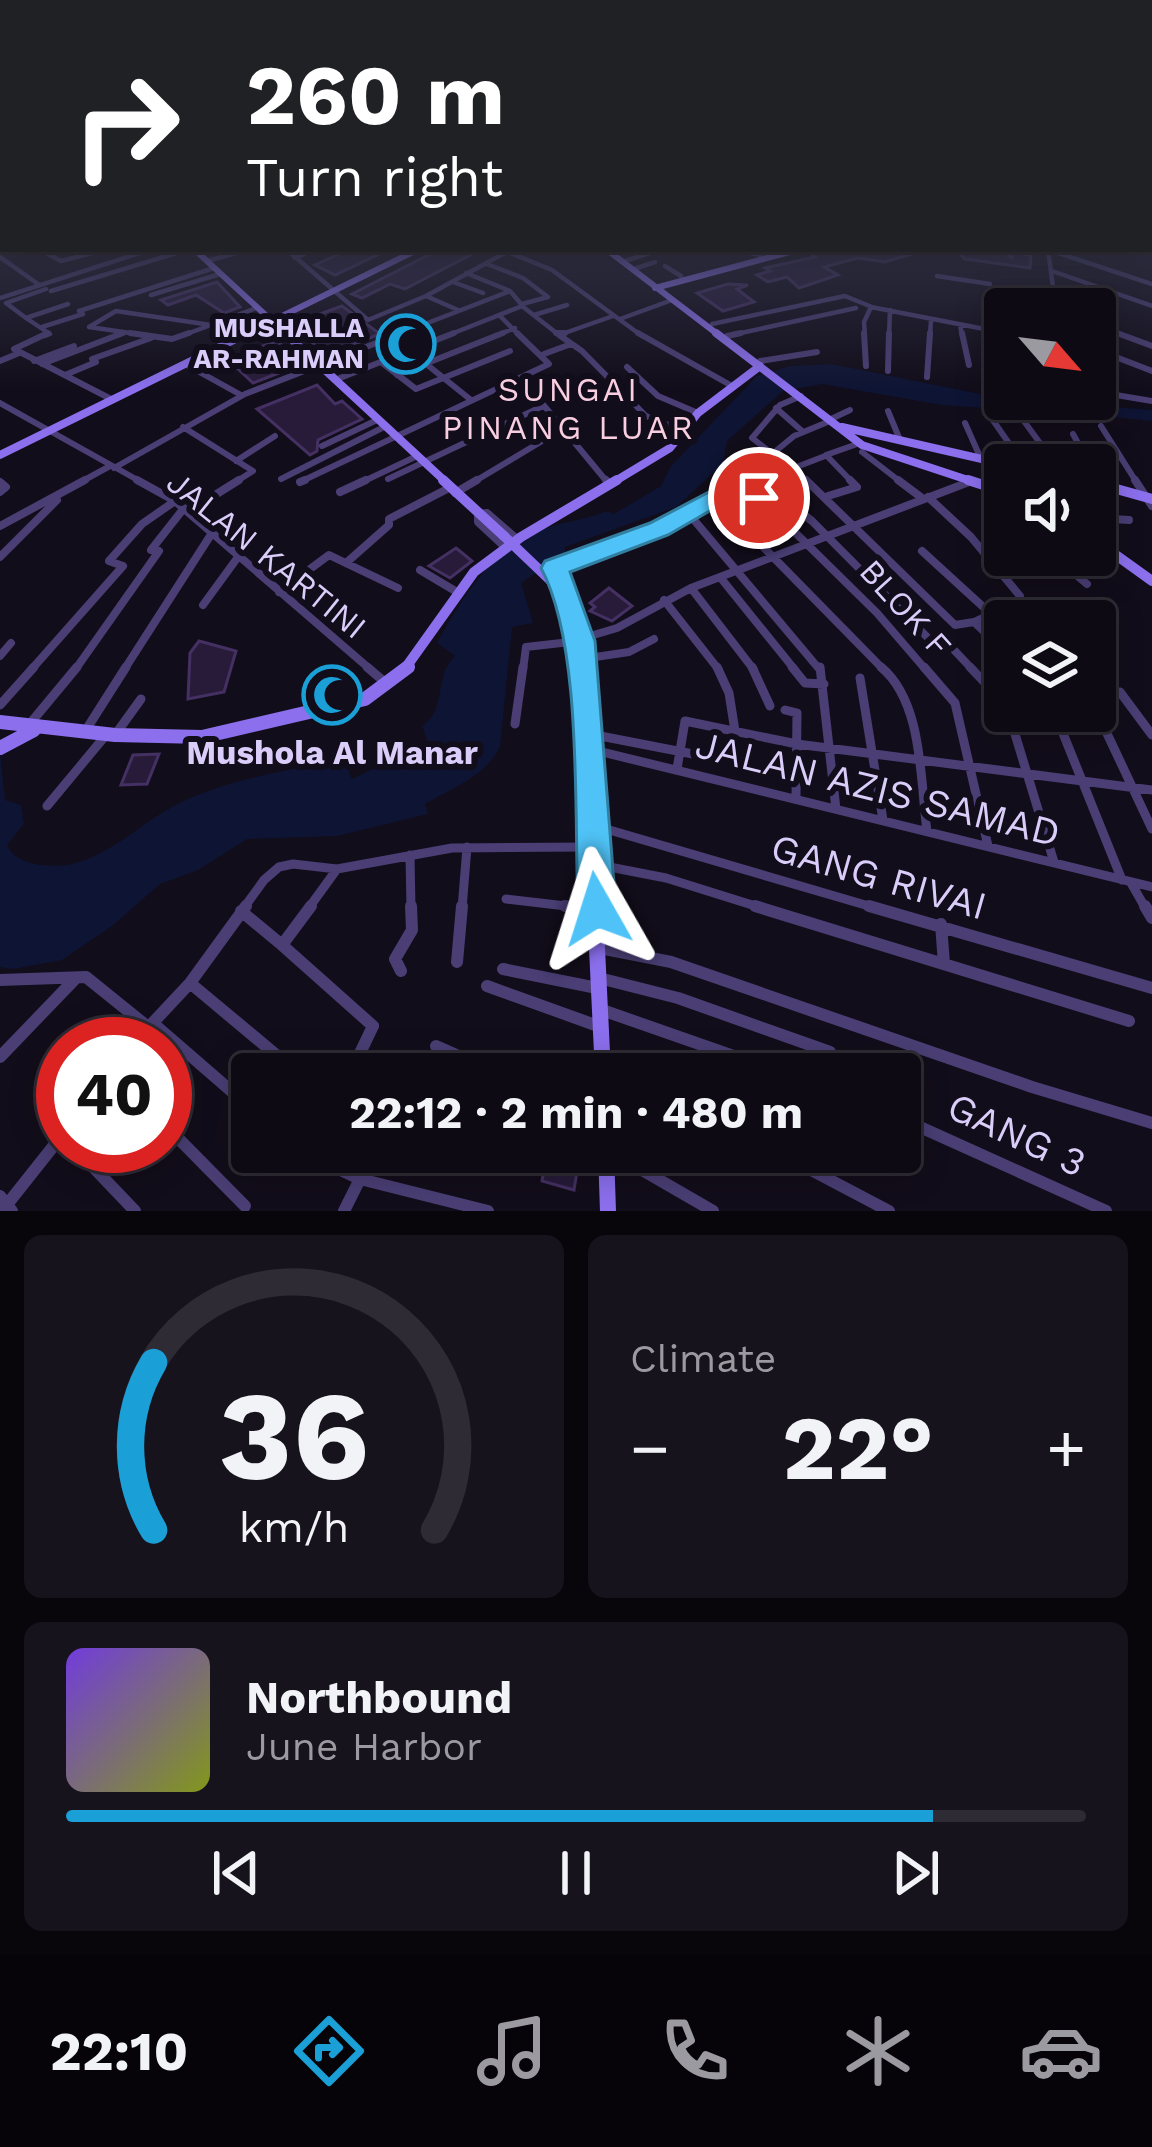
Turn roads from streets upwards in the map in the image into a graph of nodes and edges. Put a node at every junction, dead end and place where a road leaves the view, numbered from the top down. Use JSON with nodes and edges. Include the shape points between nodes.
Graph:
{"nodes":[{"id":1,"x":27,"y":276,"type":"edge"},
{"id":2,"x":66,"y":276,"type":"edge"},
{"id":3,"x":102,"y":276,"type":"edge"},
{"id":4,"x":191,"y":276,"type":"edge"},
{"id":5,"x":196,"y":276,"type":"edge"},
{"id":6,"x":222,"y":276,"type":"edge"},
{"id":7,"x":317,"y":276,"type":"edge"},
{"id":8,"x":365,"y":276,"type":"edge"},
{"id":9,"x":461,"y":276,"type":"edge"},
{"id":10,"x":473,"y":276,"type":"edge"},
{"id":11,"x":515,"y":276,"type":"edge"},
{"id":12,"x":559,"y":276,"type":"edge"},
{"id":13,"x":640,"y":276,"type":"edge"},
{"id":14,"x":681,"y":276,"type":"edge"},
{"id":15,"x":693,"y":276,"type":"edge"},
{"id":16,"x":937,"y":276,"type":"dead end"},
{"id":17,"x":1065,"y":276,"type":"edge"},
{"id":18,"x":451,"y":281,"type":"junction"},
{"id":19,"x":39,"y":284,"type":"junction"},
{"id":20,"x":989,"y":284,"type":"dead end"},
{"id":21,"x":654,"y":286,"type":"junction"},
{"id":22,"x":49,"y":290,"type":"junction"},
{"id":23,"x":335,"y":290,"type":"junction"},
{"id":24,"x":510,"y":290,"type":"junction"},
{"id":25,"x":483,"y":293,"type":"dead end"},
{"id":26,"x":151,"y":295,"type":"dead end"},
{"id":27,"x":426,"y":296,"type":"junction"},
{"id":28,"x":672,"y":300,"type":"junction"},
{"id":29,"x":2,"y":301,"type":"edge"},
{"id":30,"x":68,"y":304,"type":"junction"},
{"id":31,"x":523,"y":305,"type":"junction"},
{"id":32,"x":567,"y":305,"type":"dead end"},
{"id":33,"x":1152,"y":306,"type":"edge"},
{"id":34,"x":298,"y":307,"type":"junction"},
{"id":35,"x":874,"y":307,"type":"junction"},
{"id":36,"x":856,"y":308,"type":"dead end"},
{"id":37,"x":257,"y":309,"type":"junction"},
{"id":38,"x":459,"y":310,"type":"junction"},
{"id":39,"x":890,"y":310,"type":"junction"},
{"id":40,"x":81,"y":312,"type":"junction"},
{"id":41,"x":500,"y":315,"type":"junction"},
{"id":42,"x":533,"y":315,"type":"junction"},
{"id":43,"x":26,"y":318,"type":"junction"},
{"id":44,"x":616,"y":318,"type":"junction"},
{"id":45,"x":269,"y":320,"type":"junction"},
{"id":46,"x":368,"y":320,"type":"junction"},
{"id":47,"x":931,"y":320,"type":"junction"},
{"id":48,"x":212,"y":325,"type":"junction"},
{"id":49,"x":709,"y":325,"type":"junction"},
{"id":50,"x":960,"y":326,"type":"junction"},
{"id":51,"x":40,"y":328,"type":"junction"},
{"id":52,"x":515,"y":328,"type":"junction"},
{"id":53,"x":984,"y":329,"type":"edge"},
{"id":54,"x":115,"y":331,"type":"junction"},
{"id":55,"x":124,"y":333,"type":"junction"},
{"id":56,"x":283,"y":333,"type":"junction"},
{"id":57,"x":1116,"y":333,"type":"edge"},
{"id":58,"x":401,"y":334,"type":"junction"},
{"id":59,"x":560,"y":334,"type":"junction"},
{"id":60,"x":727,"y":336,"type":"junction"},
{"id":61,"x":152,"y":338,"type":"junction"},
{"id":62,"x":392,"y":338,"type":"junction"},
{"id":63,"x":479,"y":342,"type":"junction"},
{"id":64,"x":572,"y":344,"type":"junction"},
{"id":65,"x":418,"y":346,"type":"junction"},
{"id":66,"x":1152,"y":346,"type":"edge"},
{"id":67,"x":510,"y":351,"type":"dead end"},
{"id":68,"x":744,"y":351,"type":"junction"},
{"id":69,"x":817,"y":352,"type":"dead end"},
{"id":70,"x":20,"y":353,"type":"junction"},
{"id":71,"x":107,"y":353,"type":"junction"},
{"id":72,"x":544,"y":354,"type":"junction"},
{"id":73,"x":496,"y":357,"type":"junction"},
{"id":74,"x":1116,"y":358,"type":"edge"},
{"id":75,"x":92,"y":359,"type":"dead end"},
{"id":76,"x":0,"y":361,"type":"edge"},
{"id":77,"x":380,"y":361,"type":"junction"},
{"id":78,"x":429,"y":362,"type":"junction"},
{"id":79,"x":37,"y":363,"type":"junction"},
{"id":80,"x":185,"y":364,"type":"junction"},
{"id":81,"x":762,"y":365,"type":"junction"},
{"id":82,"x":969,"y":365,"type":"dead end"},
{"id":83,"x":316,"y":366,"type":"junction"},
{"id":84,"x":866,"y":366,"type":"dead end"},
{"id":85,"x":627,"y":367,"type":"dead end"},
{"id":86,"x":888,"y":371,"type":"dead end"},
{"id":87,"x":1152,"y":371,"type":"edge"},
{"id":88,"x":63,"y":375,"type":"junction"},
{"id":89,"x":398,"y":375,"type":"junction"},
{"id":90,"x":927,"y":376,"type":"dead end"},
{"id":91,"x":444,"y":379,"type":"junction"},
{"id":92,"x":332,"y":381,"type":"junction"},
{"id":93,"x":513,"y":381,"type":"junction"},
{"id":94,"x":732,"y":386,"type":"junction"},
{"id":95,"x":241,"y":395,"type":"junction"},
{"id":96,"x":799,"y":396,"type":"junction"},
{"id":97,"x":1116,"y":398,"type":"edge"},
{"id":98,"x":112,"y":400,"type":"junction"},
{"id":99,"x":471,"y":400,"type":"junction"},
{"id":100,"x":1152,"y":401,"type":"edge"},
{"id":101,"x":0,"y":403,"type":"edge"},
{"id":102,"x":543,"y":406,"type":"junction"},
{"id":103,"x":776,"y":408,"type":"junction"},
{"id":104,"x":850,"y":410,"type":"dead end"},
{"id":105,"x":888,"y":410,"type":"dead end"},
{"id":106,"x":698,"y":413,"type":"junction"},
{"id":107,"x":830,"y":421,"type":"junction"},
{"id":108,"x":965,"y":423,"type":"dead end"},
{"id":109,"x":380,"y":424,"type":"junction"},
{"id":110,"x":182,"y":426,"type":"junction"},
{"id":111,"x":1101,"y":426,"type":"dead end"},
{"id":112,"x":562,"y":429,"type":"junction"},
{"id":113,"x":684,"y":431,"type":"junction"},
{"id":114,"x":802,"y":431,"type":"junction"},
{"id":115,"x":47,"y":433,"type":"junction"},
{"id":116,"x":1073,"y":434,"type":"dead end"},
{"id":117,"x":275,"y":436,"type":"dead end"},
{"id":118,"x":395,"y":438,"type":"junction"},
{"id":119,"x":900,"y":440,"type":"junction"},
{"id":120,"x":1078,"y":444,"type":"edge"},
{"id":121,"x":322,"y":446,"type":"dead end"},
{"id":122,"x":929,"y":446,"type":"junction"},
{"id":123,"x":861,"y":448,"type":"junction"},
{"id":124,"x":771,"y":449,"type":"junction"},
{"id":125,"x":0,"y":455,"type":"edge"},
{"id":126,"x":826,"y":456,"type":"junction"},
{"id":127,"x":416,"y":457,"type":"junction"},
{"id":128,"x":981,"y":459,"type":"junction"},
{"id":129,"x":984,"y":460,"type":"edge"},
{"id":130,"x":236,"y":461,"type":"junction"},
{"id":131,"x":756,"y":461,"type":"junction"},
{"id":132,"x":425,"y":465,"type":"junction"},
{"id":133,"x":113,"y":466,"type":"junction"},
{"id":134,"x":924,"y":466,"type":"junction"},
{"id":135,"x":794,"y":468,"type":"junction"},
{"id":136,"x":747,"y":470,"type":"junction"},
{"id":137,"x":281,"y":479,"type":"dead end"},
{"id":138,"x":388,"y":479,"type":"dead end"},
{"id":139,"x":971,"y":481,"type":"junction"},
{"id":140,"x":0,"y":482,"type":"edge"},
{"id":141,"x":300,"y":482,"type":"dead end"},
{"id":142,"x":610,"y":485,"type":"junction"},
{"id":143,"x":984,"y":485,"type":"edge"},
{"id":144,"x":1116,"y":488,"type":"edge"},
{"id":145,"x":452,"y":490,"type":"junction"},
{"id":146,"x":728,"y":490,"type":"junction"},
{"id":147,"x":0,"y":492,"type":"edge"},
{"id":148,"x":340,"y":492,"type":"dead end"},
{"id":149,"x":62,"y":494,"type":"junction"},
{"id":150,"x":827,"y":496,"type":"junction"},
{"id":151,"x":926,"y":498,"type":"junction"},
{"id":152,"x":716,"y":499,"type":"junction"},
{"id":153,"x":1150,"y":500,"type":"edge"},
{"id":154,"x":788,"y":501,"type":"junction"},
{"id":155,"x":182,"y":507,"type":"junction"},
{"id":156,"x":478,"y":514,"type":"junction"},
{"id":157,"x":689,"y":514,"type":"junction"},
{"id":158,"x":1116,"y":519,"type":"edge"},
{"id":159,"x":1130,"y":520,"type":"dead end"},
{"id":160,"x":854,"y":523,"type":"junction"},
{"id":161,"x":0,"y":526,"type":"edge"},
{"id":162,"x":212,"y":533,"type":"junction"},
{"id":163,"x":826,"y":534,"type":"junction"},
{"id":164,"x":517,"y":539,"type":"junction"},
{"id":165,"x":503,"y":545,"type":"junction"},
{"id":166,"x":811,"y":545,"type":"junction"},
{"id":167,"x":922,"y":551,"type":"dead end"},
{"id":168,"x":238,"y":556,"type":"junction"},
{"id":169,"x":774,"y":556,"type":"junction"},
{"id":170,"x":0,"y":557,"type":"edge"},
{"id":171,"x":1116,"y":560,"type":"edge"},
{"id":172,"x":346,"y":562,"type":"junction"},
{"id":173,"x":739,"y":569,"type":"junction"},
{"id":174,"x":420,"y":570,"type":"dead end"},
{"id":175,"x":1078,"y":576,"type":"edge"},
{"id":176,"x":720,"y":577,"type":"junction"},
{"id":177,"x":1152,"y":581,"type":"edge"},
{"id":178,"x":1087,"y":584,"type":"dead end"},
{"id":179,"x":398,"y":588,"type":"dead end"},
{"id":180,"x":691,"y":588,"type":"junction"},
{"id":181,"x":280,"y":592,"type":"junction"},
{"id":182,"x":458,"y":592,"type":"junction"},
{"id":183,"x":664,"y":600,"type":"junction"},
{"id":184,"x":1019,"y":600,"type":"edge"},
{"id":185,"x":568,"y":602,"type":"junction"},
{"id":186,"x":203,"y":605,"type":"dead end"},
{"id":187,"x":984,"y":608,"type":"edge"},
{"id":188,"x":984,"y":617,"type":"edge"},
{"id":189,"x":974,"y":622,"type":"junction"},
{"id":190,"x":984,"y":632,"type":"edge"},
{"id":191,"x":654,"y":639,"type":"dead end"},
{"id":192,"x":580,"y":640,"type":"junction"},
{"id":193,"x":11,"y":643,"type":"dead end"},
{"id":194,"x":937,"y":647,"type":"dead end"},
{"id":195,"x":955,"y":651,"type":"dead end"},
{"id":196,"x":0,"y":656,"type":"edge"},
{"id":197,"x":582,"y":659,"type":"junction"},
{"id":198,"x":860,"y":678,"type":"dead end"},
{"id":199,"x":984,"y":683,"type":"edge"},
{"id":200,"x":824,"y":684,"type":"junction"},
{"id":201,"x":388,"y":685,"type":"junction"},
{"id":202,"x":1120,"y":692,"type":"dead end"},
{"id":203,"x":141,"y":699,"type":"dead end"},
{"id":204,"x":0,"y":705,"type":"edge"},
{"id":205,"x":770,"y":706,"type":"dead end"},
{"id":206,"x":785,"y":710,"type":"dead end"},
{"id":207,"x":0,"y":722,"type":"edge"},
{"id":208,"x":515,"y":724,"type":"dead end"},
{"id":209,"x":32,"y":728,"type":"junction"},
{"id":210,"x":735,"y":731,"type":"junction"},
{"id":211,"x":1014,"y":732,"type":"edge"},
{"id":212,"x":1063,"y":732,"type":"edge"},
{"id":213,"x":1106,"y":732,"type":"edge"},
{"id":214,"x":84,"y":733,"type":"junction"},
{"id":215,"x":111,"y":735,"type":"junction"},
{"id":216,"x":1152,"y":736,"type":"edge"},
{"id":217,"x":589,"y":741,"type":"junction"},
{"id":218,"x":797,"y":743,"type":"junction"},
{"id":219,"x":6,"y":744,"type":"edge"},
{"id":220,"x":829,"y":748,"type":"junction"},
{"id":221,"x":680,"y":750,"type":"junction"},
{"id":222,"x":872,"y":754,"type":"junction"},
{"id":223,"x":698,"y":755,"type":"dead end"},
{"id":224,"x":917,"y":760,"type":"junction"},
{"id":225,"x":970,"y":767,"type":"junction"},
{"id":226,"x":677,"y":769,"type":"junction"},
{"id":227,"x":1029,"y":774,"type":"junction"},
{"id":228,"x":1083,"y":781,"type":"junction"},
{"id":229,"x":1133,"y":788,"type":"junction"},
{"id":230,"x":1152,"y":790,"type":"edge"},
{"id":231,"x":796,"y":799,"type":"junction"},
{"id":232,"x":47,"y":806,"type":"dead end"},
{"id":233,"x":836,"y":809,"type":"junction"},
{"id":234,"x":883,"y":820,"type":"junction"},
{"id":235,"x":589,"y":824,"type":"junction"},
{"id":236,"x":1152,"y":830,"type":"edge"},
{"id":237,"x":928,"y":831,"type":"junction"},
{"id":238,"x":988,"y":846,"type":"junction"},
{"id":239,"x":467,"y":847,"type":"junction"},
{"id":240,"x":410,"y":855,"type":"junction"},
{"id":241,"x":591,"y":856,"type":"junction"},
{"id":242,"x":1055,"y":864,"type":"junction"},
{"id":243,"x":337,"y":869,"type":"junction"},
{"id":244,"x":1126,"y":881,"type":"junction"},
{"id":245,"x":1152,"y":887,"type":"edge"},
{"id":246,"x":506,"y":898,"type":"dead end"},
{"id":247,"x":597,"y":909,"type":"junction"},
{"id":248,"x":241,"y":911,"type":"junction"},
{"id":249,"x":1152,"y":918,"type":"edge"},
{"id":250,"x":941,"y":924,"type":"junction"},
{"id":251,"x":282,"y":945,"type":"junction"},
{"id":252,"x":600,"y":947,"type":"junction"},
{"id":253,"x":457,"y":962,"type":"dead end"},
{"id":254,"x":944,"y":964,"type":"junction"},
{"id":255,"x":503,"y":969,"type":"dead end"},
{"id":256,"x":401,"y":970,"type":"dead end"},
{"id":257,"x":77,"y":977,"type":"junction"},
{"id":258,"x":0,"y":980,"type":"edge"},
{"id":259,"x":190,"y":983,"type":"junction"},
{"id":260,"x":604,"y":984,"type":"junction"},
{"id":261,"x":487,"y":986,"type":"dead end"},
{"id":262,"x":1152,"y":988,"type":"edge"},
{"id":263,"x":140,"y":1017,"type":"edge"},
{"id":264,"x":160,"y":1017,"type":"edge"},
{"id":265,"x":605,"y":1020,"type":"junction"},
{"id":266,"x":1129,"y":1021,"type":"dead end"},
{"id":267,"x":436,"y":1046,"type":"dead end"},
{"id":268,"x":830,"y":1052,"type":"dead end"},
{"id":269,"x":274,"y":1053,"type":"edge"},
{"id":270,"x":360,"y":1053,"type":"edge"},
{"id":271,"x":454,"y":1053,"type":"edge"},
{"id":272,"x":604,"y":1053,"type":"edge"},
{"id":273,"x":707,"y":1053,"type":"edge"},
{"id":274,"x":192,"y":1057,"type":"edge"},
{"id":275,"x":0,"y":1058,"type":"edge"},
{"id":276,"x":231,"y":1091,"type":"edge"},
{"id":277,"x":1152,"y":1123,"type":"edge"},
{"id":278,"x":921,"y":1126,"type":"edge"},
{"id":279,"x":192,"y":1152,"type":"edge"},
{"id":280,"x":36,"y":1168,"type":"edge"},
{"id":281,"x":99,"y":1173,"type":"edge"},
{"id":282,"x":347,"y":1173,"type":"edge"},
{"id":283,"x":607,"y":1173,"type":"edge"},
{"id":284,"x":642,"y":1173,"type":"edge"},
{"id":285,"x":817,"y":1173,"type":"edge"},
{"id":286,"x":360,"y":1179,"type":"junction"},
{"id":287,"x":5,"y":1206,"type":"edge"},
{"id":288,"x":245,"y":1206,"type":"dead end"},
{"id":289,"x":709,"y":1208,"type":"edge"},
{"id":290,"x":135,"y":1211,"type":"edge"},
{"id":291,"x":344,"y":1211,"type":"edge"},
{"id":292,"x":488,"y":1211,"type":"edge"},
{"id":293,"x":608,"y":1211,"type":"edge"},
{"id":294,"x":889,"y":1211,"type":"edge"},
{"id":295,"x":1106,"y":1211,"type":"edge"}],
"edges":[{"from":1,"to":19,"type":"street"},
{"from":2,"to":19,"type":"street"},
{"from":3,"to":22,"type":"street"},
{"from":4,"to":40,"type":"street"},
{"from":5,"to":26,"type":"street"},
{"from":6,"to":37,"type":"street"},
{"from":7,"to":23,"type":"street"},
{"from":8,"to":23,"type":"street"},
{"from":9,"to":18,"type":"street"},
{"from":10,"to":24,"type":"street"},
{"from":11,"to":31,"type":"street","via":[[548,297]]},
{"from":12,"to":44,"type":"street"},
{"from":13,"to":21,"type":"street"},
{"from":14,"to":21,"type":"street"},
{"from":15,"to":21,"type":"street"},
{"from":16,"to":20,"type":"street"},
{"from":17,"to":33,"type":"street"},
{"from":18,"to":25,"type":"street"},
{"from":18,"to":27,"type":"street"},
{"from":19,"to":22,"type":"street"},
{"from":19,"to":29,"type":"street"},
{"from":21,"to":28,"type":"street"},
{"from":21,"to":49,"type":"street"},
{"from":22,"to":29,"type":"street"},
{"from":22,"to":30,"type":"street"},
{"from":23,"to":34,"type":"street"},
{"from":23,"to":46,"type":"street"},
{"from":24,"to":31,"type":"street"},
{"from":24,"to":38,"type":"street"},
{"from":27,"to":38,"type":"street"},
{"from":27,"to":46,"type":"street"},
{"from":28,"to":44,"type":"street"},
{"from":28,"to":49,"type":"street"},
{"from":29,"to":43,"type":"street"},
{"from":30,"to":40,"type":"street"},
{"from":30,"to":43,"type":"street"},
{"from":31,"to":41,"type":"street"},
{"from":31,"to":42,"type":"street"},
{"from":32,"to":42,"type":"street"},
{"from":34,"to":37,"type":"street"},
{"from":34,"to":45,"type":"street"},
{"from":34,"to":56,"type":"street"},
{"from":35,"to":39,"type":"street"},
{"from":35,"to":49,"type":"street","via":[[845,296]]},
{"from":35,"to":84,"type":"street","via":[[864,322]]},
{"from":36,"to":60,"type":"street"},
{"from":37,"to":45,"type":"street"},
{"from":37,"to":48,"type":"street"},
{"from":38,"to":58,"type":"street"},
{"from":39,"to":47,"type":"street"},
{"from":39,"to":86,"type":"street"},
{"from":40,"to":51,"type":"street"},
{"from":41,"to":52,"type":"street"},
{"from":41,"to":65,"type":"street"},
{"from":42,"to":59,"type":"street"},
{"from":43,"to":51,"type":"street"},
{"from":44,"to":59,"type":"street"},
{"from":44,"to":94,"type":"street"},
{"from":45,"to":56,"type":"street"},
{"from":45,"to":80,"type":"street"},
{"from":46,"to":62,"type":"street"},
{"from":47,"to":50,"type":"street"},
{"from":47,"to":90,"type":"street"},
{"from":48,"to":54,"type":"street","via":[[116,311],[89,325]]},
{"from":48,"to":61,"type":"street"},
{"from":49,"to":60,"type":"street"},
{"from":49,"to":68,"type":"street"},
{"from":50,"to":53,"type":"street"},
{"from":50,"to":82,"type":"street"},
{"from":51,"to":70,"type":"street","via":[[50,334],[14,348]]},
{"from":52,"to":63,"type":"street"},
{"from":52,"to":72,"type":"street"},
{"from":54,"to":55,"type":"street"},
{"from":54,"to":79,"type":"street"},
{"from":55,"to":61,"type":"street"},
{"from":55,"to":79,"type":"street"},
{"from":56,"to":83,"type":"street"},
{"from":57,"to":66,"type":"street"},
{"from":58,"to":62,"type":"street"},
{"from":58,"to":65,"type":"street"},
{"from":59,"to":64,"type":"street"},
{"from":60,"to":68,"type":"street"},
{"from":61,"to":71,"type":"street"},
{"from":62,"to":83,"type":"street"},
{"from":63,"to":73,"type":"street"},
{"from":63,"to":78,"type":"street"},
{"from":64,"to":72,"type":"street"},
{"from":64,"to":113,"type":"street","via":[[643,414]]},
{"from":65,"to":77,"type":"street"},
{"from":65,"to":78,"type":"street"},
{"from":67,"to":73,"type":"street"},
{"from":68,"to":81,"type":"street"},
{"from":69,"to":81,"type":"street"},
{"from":70,"to":76,"type":"street"},
{"from":70,"to":79,"type":"street"},
{"from":71,"to":75,"type":"street"},
{"from":71,"to":88,"type":"street"},
{"from":72,"to":93,"type":"street","via":[[549,364]]},
{"from":73,"to":91,"type":"street"},
{"from":74,"to":87,"type":"street"},
{"from":77,"to":89,"type":"street"},
{"from":77,"to":92,"type":"street"},
{"from":78,"to":89,"type":"street"},
{"from":78,"to":91,"type":"street"},
{"from":79,"to":88,"type":"street"},
{"from":80,"to":95,"type":"street"},
{"from":80,"to":98,"type":"street"},
{"from":81,"to":94,"type":"street"},
{"from":81,"to":96,"type":"street"},
{"from":83,"to":92,"type":"street"},
{"from":83,"to":95,"type":"street"},
{"from":85,"to":106,"type":"street","via":[[658,396]]},
{"from":88,"to":98,"type":"street"},
{"from":89,"to":91,"type":"street","via":[[412,388]]},
{"from":91,"to":99,"type":"street"},
{"from":92,"to":109,"type":"street"},
{"from":93,"to":99,"type":"street"},
{"from":93,"to":102,"type":"street"},
{"from":94,"to":106,"type":"street"},
{"from":95,"to":110,"type":"street"},
{"from":96,"to":103,"type":"street"},
{"from":96,"to":107,"type":"street"},
{"from":97,"to":100,"type":"street"},
{"from":98,"to":115,"type":"street"},
{"from":99,"to":118,"type":"street"},
{"from":101,"to":115,"type":"street","name":"JALAN KARTINI"},
{"from":102,"to":112,"type":"street"},
{"from":102,"to":132,"type":"street"},
{"from":103,"to":114,"type":"street"},
{"from":103,"to":124,"type":"street","via":[[752,438]]},
{"from":104,"to":107,"type":"street"},
{"from":105,"to":119,"type":"street"},
{"from":106,"to":113,"type":"street"},
{"from":107,"to":114,"type":"street"},
{"from":107,"to":119,"type":"street"},
{"from":107,"to":123,"type":"street"},
{"from":108,"to":128,"type":"street"},
{"from":109,"to":118,"type":"street"},
{"from":109,"to":121,"type":"street"},
{"from":109,"to":137,"type":"street"},
{"from":110,"to":130,"type":"street"},
{"from":110,"to":133,"type":"street"},
{"from":111,"to":153,"type":"street"},
{"from":112,"to":142,"type":"street"},
{"from":112,"to":145,"type":"street"},
{"from":113,"to":142,"type":"street"},
{"from":114,"to":124,"type":"street"},
{"from":115,"to":125,"type":"street"},
{"from":115,"to":133,"type":"street","name":"JALAN KARTINI"},
{"from":116,"to":120,"type":"street"},
{"from":117,"to":130,"type":"street"},
{"from":118,"to":127,"type":"street"},
{"from":118,"to":141,"type":"street"},
{"from":119,"to":122,"type":"street"},
{"from":122,"to":128,"type":"street"},
{"from":122,"to":134,"type":"street"},
{"from":123,"to":126,"type":"street"},
{"from":123,"to":134,"type":"street"},
{"from":123,"to":151,"type":"street"},
{"from":124,"to":131,"type":"street"},
{"from":124,"to":135,"type":"street"},
{"from":126,"to":135,"type":"street"},
{"from":126,"to":150,"type":"street","via":[[857,487]]},
{"from":127,"to":132,"type":"street"},
{"from":127,"to":148,"type":"street"},
{"from":128,"to":129,"type":"street"},
{"from":130,"to":155,"type":"street","via":[[253,472]]},
{"from":131,"to":136,"type":"street"},
{"from":131,"to":154,"type":"street","via":[[795,494]]},
{"from":132,"to":138,"type":"street"},
{"from":132,"to":145,"type":"street"},
{"from":133,"to":149,"type":"street"},
{"from":133,"to":155,"type":"street","name":"JALAN KARTINI"},
{"from":134,"to":139,"type":"street"},
{"from":135,"to":150,"type":"street"},
{"from":136,"to":146,"type":"street"},
{"from":136,"to":154,"type":"street"},
{"from":139,"to":143,"type":"street"},
{"from":139,"to":151,"type":"street"},
{"from":140,"to":147,"type":"street","via":[[7,487]]},
{"from":142,"to":164,"type":"street"},
{"from":144,"to":153,"type":"street"},
{"from":145,"to":156,"type":"street"},
{"from":145,"to":172,"type":"street","via":[[389,519]]},
{"from":146,"to":152,"type":"street"},
{"from":146,"to":166,"type":"street","name":"BLOK F","via":[[744,502],[760,498]]},
{"from":149,"to":161,"type":"street"},
{"from":149,"to":170,"type":"street"},
{"from":150,"to":160,"type":"street"},
{"from":151,"to":160,"type":"street"},
{"from":151,"to":184,"type":"street","via":[[965,531]]},
{"from":152,"to":157,"type":"street"},
{"from":152,"to":169,"type":"street"},
{"from":154,"to":163,"type":"street"},
{"from":155,"to":162,"type":"street","name":"JALAN KARTINI"},
{"from":155,"to":204,"type":"street","via":[[142,524],[110,559],[123,566]]},
{"from":155,"to":209,"type":"street"},
{"from":156,"to":164,"type":"street"},
{"from":156,"to":165,"type":"street"},
{"from":157,"to":173,"type":"street"},
{"from":157,"to":185,"type":"street","via":[[554,568]]},
{"from":158,"to":159,"type":"street"},
{"from":160,"to":163,"type":"street"},
{"from":160,"to":189,"type":"street","via":[[955,625]]},
{"from":162,"to":168,"type":"street","name":"JALAN KARTINI"},
{"from":162,"to":214,"type":"street"},
{"from":163,"to":166,"type":"street"},
{"from":163,"to":194,"type":"street"},
{"from":164,"to":165,"type":"street"},
{"from":165,"to":182,"type":"street"},
{"from":165,"to":185,"type":"street","bridge":true},
{"from":166,"to":169,"type":"street"},
{"from":166,"to":225,"type":"street","name":"BLOK F","via":[[957,705]]},
{"from":167,"to":187,"type":"street"},
{"from":168,"to":181,"type":"street","name":"JALAN KARTINI"},
{"from":168,"to":186,"type":"street"},
{"from":169,"to":173,"type":"street"},
{"from":169,"to":224,"type":"street","via":[[900,683]]},
{"from":171,"to":177,"type":"street"},
{"from":172,"to":179,"type":"street"},
{"from":172,"to":181,"type":"street","via":[[326,556]]},
{"from":173,"to":176,"type":"street"},
{"from":173,"to":200,"type":"street","via":[[818,662]]},
{"from":174,"to":182,"type":"street"},
{"from":175,"to":178,"type":"street"},
{"from":176,"to":180,"type":"street"},
{"from":176,"to":200,"type":"street","via":[[806,683]]},
{"from":180,"to":183,"type":"street"},
{"from":180,"to":205,"type":"street","via":[[757,672]]},
{"from":181,"to":201,"type":"street","name":"JALAN KARTINI"},
{"from":182,"to":201,"type":"street","via":[[416,659]]},
{"from":183,"to":192,"type":"street"},
{"from":183,"to":210,"type":"street","via":[[723,673]]},
{"from":185,"to":192,"type":"street"},
{"from":188,"to":189,"type":"street"},
{"from":189,"to":190,"type":"street"},
{"from":191,"to":197,"type":"street"},
{"from":192,"to":197,"type":"street"},
{"from":192,"to":208,"type":"street","via":[[526,647]]},
{"from":193,"to":196,"type":"street"},
{"from":195,"to":199,"type":"street"},
{"from":197,"to":217,"type":"street"},
{"from":198,"to":222,"type":"street"},
{"from":200,"to":220,"type":"street"},
{"from":201,"to":215,"type":"street","via":[[325,711],[202,737]]},
{"from":202,"to":216,"type":"street"},
{"from":203,"to":215,"type":"street"},
{"from":206,"to":218,"type":"street","via":[[796,713]]},
{"from":207,"to":209,"type":"street"},
{"from":209,"to":214,"type":"street"},
{"from":209,"to":219,"type":"street"},
{"from":210,"to":218,"type":"street"},
{"from":210,"to":221,"type":"street","via":[[685,721]]},
{"from":211,"to":227,"type":"street"},
{"from":212,"to":228,"type":"street"},
{"from":213,"to":229,"type":"street"},
{"from":214,"to":215,"type":"street"},
{"from":215,"to":232,"type":"street"},
{"from":217,"to":221,"type":"street"},
{"from":217,"to":226,"type":"street","name":"JALAN AZIS SAMAD"},
{"from":217,"to":235,"type":"street"},
{"from":218,"to":220,"type":"street"},
{"from":218,"to":231,"type":"street"},
{"from":220,"to":222,"type":"street"},
{"from":220,"to":233,"type":"street"},
{"from":221,"to":223,"type":"street"},
{"from":221,"to":226,"type":"street"},
{"from":222,"to":224,"type":"street"},
{"from":222,"to":234,"type":"street"},
{"from":224,"to":225,"type":"street"},
{"from":224,"to":237,"type":"street"},
{"from":225,"to":227,"type":"street"},
{"from":225,"to":238,"type":"street","name":"BLOK F"},
{"from":226,"to":231,"type":"street","name":"JALAN AZIS SAMAD"},
{"from":227,"to":228,"type":"street"},
{"from":227,"to":242,"type":"street"},
{"from":228,"to":229,"type":"street"},
{"from":228,"to":244,"type":"street"},
{"from":229,"to":230,"type":"street"},
{"from":229,"to":236,"type":"street"},
{"from":231,"to":233,"type":"street","name":"JALAN AZIS SAMAD"},
{"from":233,"to":234,"type":"street","name":"JALAN AZIS SAMAD"},
{"from":234,"to":237,"type":"street","name":"JALAN AZIS SAMAD"},
{"from":235,"to":241,"type":"street"},
{"from":235,"to":250,"type":"street","name":"GANG RIVAI"},
{"from":237,"to":238,"type":"street","name":"JALAN AZIS SAMAD"},
{"from":238,"to":242,"type":"street","name":"JALAN AZIS SAMAD"},
{"from":239,"to":240,"type":"street"},
{"from":239,"to":241,"type":"street"},
{"from":239,"to":253,"type":"street"},
{"from":240,"to":243,"type":"street"},
{"from":240,"to":256,"type":"street","via":[[412,930],[394,959]]},
{"from":241,"to":247,"type":"street"},
{"from":241,"to":254,"type":"street"},
{"from":242,"to":244,"type":"street","name":"JALAN AZIS SAMAD"},
{"from":243,"to":248,"type":"street","via":[[279,867]]},
{"from":243,"to":251,"type":"street"},
{"from":244,"to":245,"type":"street","name":"JALAN AZIS SAMAD"},
{"from":244,"to":249,"type":"street"},
{"from":246,"to":247,"type":"street"},
{"from":247,"to":252,"type":"street"},
{"from":248,"to":251,"type":"street"},
{"from":248,"to":259,"type":"street"},
{"from":250,"to":254,"type":"street"},
{"from":250,"to":262,"type":"street","name":"GANG RIVAI"},
{"from":251,"to":270,"type":"street","via":[[373,1027]]},
{"from":252,"to":260,"type":"street"},
{"from":252,"to":277,"type":"street","via":[[671,962]]},
{"from":254,"to":266,"type":"street"},
{"from":255,"to":260,"type":"street"},
{"from":257,"to":258,"type":"street"},
{"from":257,"to":263,"type":"street"},
{"from":257,"to":275,"type":"street"},
{"from":259,"to":264,"type":"street"},
{"from":259,"to":269,"type":"street"},
{"from":260,"to":265,"type":"street"},
{"from":260,"to":268,"type":"street","via":[[678,998]]},
{"from":261,"to":265,"type":"street"},
{"from":265,"to":272,"type":"street"},
{"from":265,"to":273,"type":"street"},
{"from":267,"to":271,"type":"street"},
{"from":274,"to":276,"type":"street"},
{"from":278,"to":295,"type":"street","name":"GANG 3"},
{"from":279,"to":288,"type":"street"},
{"from":280,"to":287,"type":"street"},
{"from":281,"to":290,"type":"street"},
{"from":282,"to":286,"type":"street"},
{"from":283,"to":293,"type":"street"},
{"from":284,"to":289,"type":"street"},
{"from":285,"to":294,"type":"street"},
{"from":286,"to":291,"type":"street"},
{"from":286,"to":292,"type":"street"}]}
